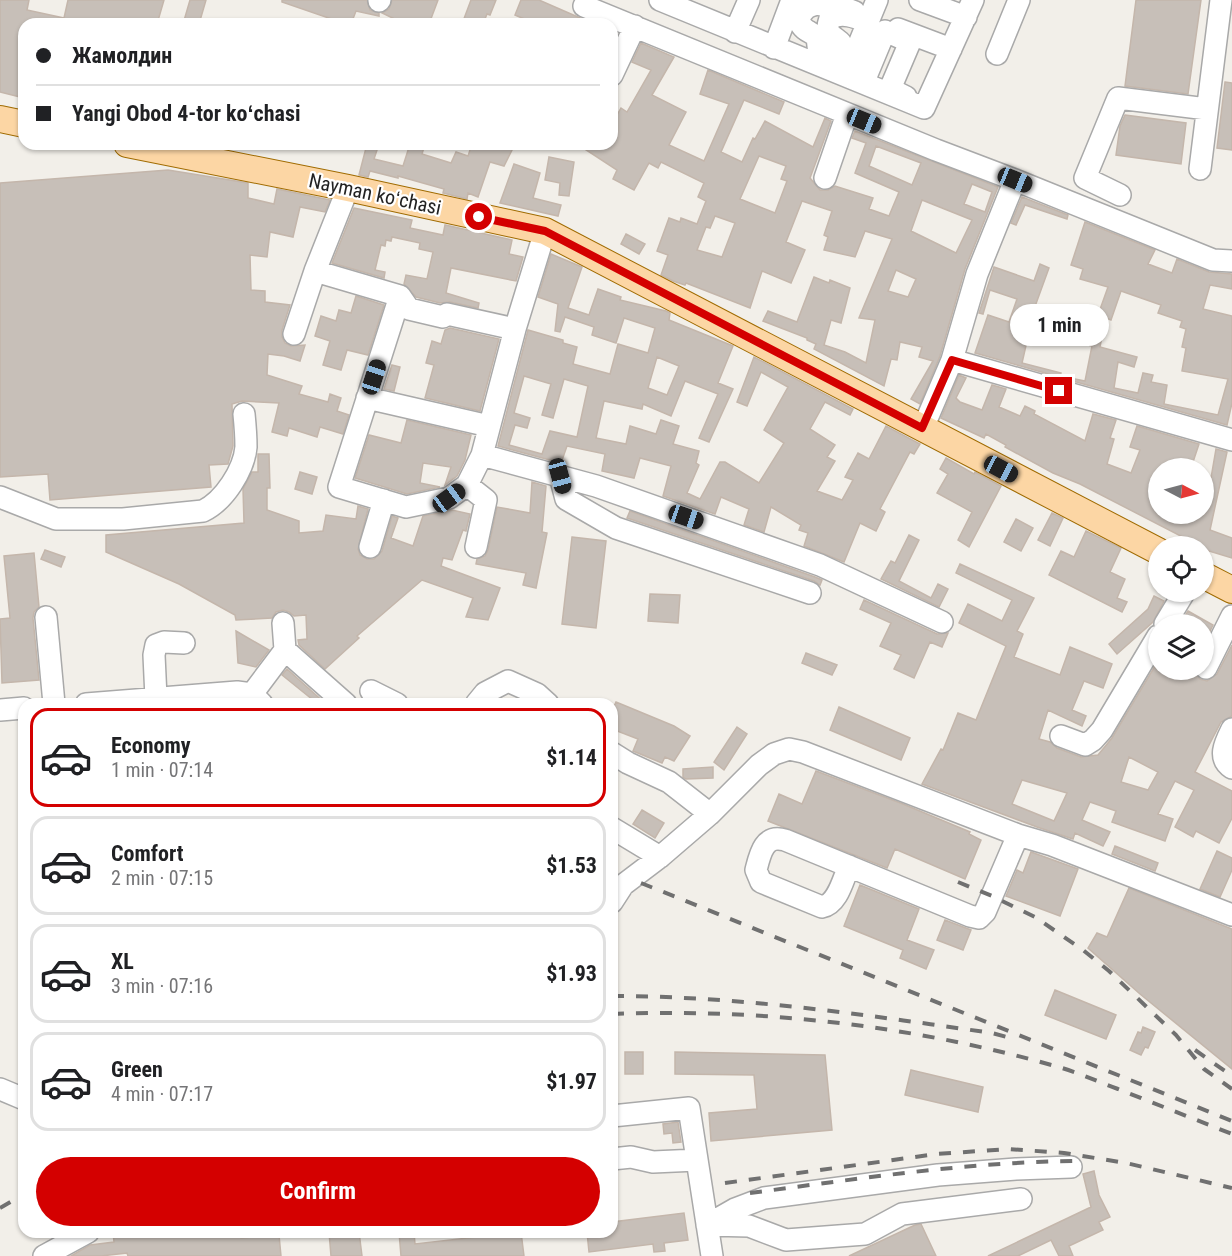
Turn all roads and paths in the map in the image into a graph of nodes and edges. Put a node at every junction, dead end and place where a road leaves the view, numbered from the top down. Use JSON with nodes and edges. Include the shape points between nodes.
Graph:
{"nodes":[{"id":1,"x":660,"y":0,"type":"edge"},
{"id":2,"x":748,"y":0,"type":"edge"},
{"id":3,"x":792,"y":0,"type":"edge"},
{"id":4,"x":824,"y":0,"type":"edge"},
{"id":5,"x":920,"y":0,"type":"edge"},
{"id":6,"x":1019,"y":0,"type":"edge"},
{"id":7,"x":1221,"y":0,"type":"edge"},
{"id":8,"x":581,"y":2,"type":"edge"},
{"id":9,"x":969,"y":8,"type":"edge"},
{"id":10,"x":706,"y":9,"type":"edge"},
{"id":11,"x":871,"y":13,"type":"edge"},
{"id":12,"x":846,"y":15,"type":"junction"},
{"id":13,"x":617,"y":18,"type":"edge"},
{"id":14,"x":618,"y":18,"type":"edge"},
{"id":15,"x":635,"y":26,"type":"junction"},
{"id":16,"x":735,"y":32,"type":"junction"},
{"id":17,"x":774,"y":48,"type":"junction"},
{"id":18,"x":947,"y":48,"type":"junction"},
{"id":19,"x":997,"y":54,"type":"dead end"},
{"id":20,"x":618,"y":62,"type":"edge"},
{"id":21,"x":844,"y":66,"type":"junction"},
{"id":22,"x":1207,"y":110,"type":"junction"},
{"id":23,"x":846,"y":114,"type":"junction"},
{"id":24,"x":0,"y":119,"type":"edge"},
{"id":25,"x":18,"y":123,"type":"edge"},
{"id":26,"x":157,"y":150,"type":"edge"},
{"id":27,"x":1200,"y":170,"type":"dead end"},
{"id":28,"x":825,"y":178,"type":"dead end"},
{"id":29,"x":1015,"y":180,"type":"junction"},
{"id":30,"x":348,"y":188,"type":"junction"},
{"id":31,"x":1120,"y":195,"type":"dead end"},
{"id":32,"x":545,"y":231,"type":"junction"},
{"id":33,"x":1232,"y":261,"type":"edge"},
{"id":34,"x":315,"y":271,"type":"junction"},
{"id":35,"x":400,"y":296,"type":"junction"},
{"id":36,"x":515,"y":329,"type":"junction"},
{"id":37,"x":294,"y":334,"type":"dead end"},
{"id":38,"x":952,"y":360,"type":"junction"},
{"id":39,"x":367,"y":398,"type":"junction"},
{"id":40,"x":244,"y":414,"type":"dead end"},
{"id":41,"x":489,"y":426,"type":"junction"},
{"id":42,"x":922,"y":428,"type":"junction"},
{"id":43,"x":1232,"y":440,"type":"edge"},
{"id":44,"x":482,"y":455,"type":"junction"},
{"id":45,"x":560,"y":476,"type":"junction"},
{"id":46,"x":467,"y":485,"type":"junction"},
{"id":47,"x":0,"y":497,"type":"edge"},
{"id":48,"x":384,"y":500,"type":"junction"},
{"id":49,"x":1148,"y":546,"type":"edge"},
{"id":50,"x":370,"y":547,"type":"dead end"},
{"id":51,"x":476,"y":548,"type":"dead end"},
{"id":52,"x":1214,"y":581,"type":"edge"},
{"id":53,"x":1232,"y":590,"type":"edge"},
{"id":54,"x":810,"y":593,"type":"dead end"},
{"id":55,"x":1232,"y":616,"type":"edge"},
{"id":56,"x":46,"y":617,"type":"dead end"},
{"id":57,"x":942,"y":622,"type":"dead end"},
{"id":58,"x":283,"y":623,"type":"dead end"},
{"id":59,"x":184,"y":643,"type":"dead end"},
{"id":60,"x":285,"y":650,"type":"junction"},
{"id":61,"x":1214,"y":652,"type":"edge"},
{"id":62,"x":1148,"y":653,"type":"edge"},
{"id":63,"x":371,"y":691,"type":"dead end"},
{"id":64,"x":53,"y":698,"type":"edge"},
{"id":65,"x":156,"y":698,"type":"edge"},
{"id":66,"x":168,"y":698,"type":"edge"},
{"id":67,"x":254,"y":698,"type":"edge"},
{"id":68,"x":258,"y":698,"type":"edge"},
{"id":69,"x":339,"y":698,"type":"edge"},
{"id":70,"x":385,"y":698,"type":"edge"},
{"id":71,"x":481,"y":698,"type":"edge"},
{"id":72,"x":541,"y":698,"type":"edge"},
{"id":73,"x":18,"y":708,"type":"edge"},
{"id":74,"x":0,"y":710,"type":"edge"},
{"id":75,"x":1232,"y":729,"type":"edge"},
{"id":76,"x":1061,"y":736,"type":"dead end"},
{"id":77,"x":618,"y":757,"type":"edge"},
{"id":78,"x":1232,"y":768,"type":"edge"},
{"id":79,"x":710,"y":814,"type":"junction"},
{"id":80,"x":618,"y":832,"type":"edge"},
{"id":81,"x":1018,"y":835,"type":"junction"},
{"id":82,"x":660,"y":858,"type":"junction"},
{"id":83,"x":849,"y":866,"type":"dead end"},
{"id":84,"x":618,"y":893,"type":"edge"},
{"id":85,"x":1232,"y":915,"type":"edge"},
{"id":86,"x":0,"y":1089,"type":"edge"},
{"id":87,"x":18,"y":1096,"type":"edge"},
{"id":88,"x":618,"y":1115,"type":"edge"},
{"id":89,"x":618,"y":1158,"type":"edge"},
{"id":90,"x":697,"y":1160,"type":"junction"},
{"id":91,"x":1071,"y":1167,"type":"dead end"},
{"id":92,"x":1021,"y":1199,"type":"dead end"},
{"id":93,"x":707,"y":1226,"type":"junction"},
{"id":94,"x":77,"y":1238,"type":"edge"},
{"id":95,"x":44,"y":1256,"type":"edge"},
{"id":96,"x":712,"y":1256,"type":"edge"}],
"edges":[{"from":1,"to":10,"type":"street"},
{"from":2,"to":16,"type":"street"},
{"from":3,"to":17,"type":"street"},
{"from":4,"to":11,"type":"street"},
{"from":5,"to":9,"type":"street"},
{"from":6,"to":19,"type":"street"},
{"from":7,"to":22,"type":"street"},
{"from":8,"to":13,"type":"street"},
{"from":9,"to":18,"type":"street"},
{"from":10,"to":16,"type":"street"},
{"from":11,"to":12,"type":"street"},
{"from":11,"to":18,"type":"street"},
{"from":11,"to":21,"type":"street"},
{"from":12,"to":21,"type":"street","via":[[830,18],[827,27],[829,34],[840,42]]},
{"from":12,"to":21,"type":"street","via":[[815,4],[800,14],[803,28],[817,37],[819,54],[824,60]]},
{"from":14,"to":15,"type":"street"},
{"from":15,"to":20,"type":"street"},
{"from":15,"to":23,"type":"street"},
{"from":16,"to":17,"type":"street"},
{"from":17,"to":21,"type":"street"},
{"from":18,"to":21,"type":"street","via":[[924,108]]},
{"from":18,"to":21,"type":"street","via":[[924,94],[918,98],[910,99],[891,89],[910,42],[885,31],[866,78]]},
{"from":22,"to":27,"type":"street"},
{"from":22,"to":31,"type":"street","via":[[1118,98],[1085,178]]},
{"from":23,"to":28,"type":"street"},
{"from":23,"to":29,"type":"street"},
{"from":24,"to":25,"type":"main road"},
{"from":26,"to":30,"type":"main road","name":"Nayman koʻchasi"},
{"from":29,"to":33,"type":"street","via":[[1213,260]]},
{"from":29,"to":38,"type":"street","via":[[977,274]]},
{"from":30,"to":32,"type":"main road","name":"Nayman koʻchasi"},
{"from":30,"to":34,"type":"street"},
{"from":32,"to":36,"type":"street"},
{"from":32,"to":42,"type":"main road","name":"Nayman koʻchasi"},
{"from":34,"to":35,"type":"street"},
{"from":34,"to":37,"type":"street"},
{"from":35,"to":36,"type":"street","via":[[409,309]]},
{"from":35,"to":39,"type":"street"},
{"from":36,"to":41,"type":"street"},
{"from":38,"to":42,"type":"street"},
{"from":38,"to":43,"type":"street"},
{"from":39,"to":41,"type":"street"},
{"from":39,"to":48,"type":"street","via":[[339,487]]},
{"from":40,"to":47,"type":"street","via":[[243,460],[222,496],[203,511],[123,519],[57,519]]},
{"from":41,"to":44,"type":"street"},
{"from":42,"to":49,"type":"main road","name":"Nayman koʻchasi"},
{"from":44,"to":45,"type":"street"},
{"from":44,"to":46,"type":"street"},
{"from":45,"to":54,"type":"street","via":[[566,499],[616,528]]},
{"from":45,"to":57,"type":"street","via":[[820,565]]},
{"from":46,"to":48,"type":"street","via":[[449,498],[406,507]]},
{"from":46,"to":51,"type":"street","via":[[486,500]]},
{"from":48,"to":50,"type":"street"},
{"from":52,"to":53,"type":"main road"},
{"from":55,"to":61,"type":"street"},
{"from":56,"to":64,"type":"street"},
{"from":58,"to":60,"type":"street"},
{"from":59,"to":65,"type":"street","via":[[156,645]]},
{"from":60,"to":68,"type":"street"},
{"from":60,"to":69,"type":"street"},
{"from":62,"to":76,"type":"street","via":[[1093,740],[1085,745]]},
{"from":63,"to":70,"type":"street"},
{"from":66,"to":67,"type":"street","via":[[237,692]]},
{"from":71,"to":72,"type":"street","via":[[508,681]]},
{"from":73,"to":74,"type":"street"},
{"from":75,"to":78,"type":"street","via":[[1223,752],[1224,760]]},
{"from":77,"to":79,"type":"street","via":[[669,782]]},
{"from":79,"to":81,"type":"street","via":[[759,765],[789,749]]},
{"from":79,"to":82,"type":"street"},
{"from":80,"to":82,"type":"street"},
{"from":81,"to":83,"type":"street","via":[[979,918]]},
{"from":81,"to":85,"type":"street","via":[[1052,844]]},
{"from":82,"to":84,"type":"street"},
{"from":86,"to":87,"type":"street"},
{"from":88,"to":90,"type":"street","via":[[689,1108]]},
{"from":89,"to":90,"type":"street"},
{"from":90,"to":93,"type":"street"},
{"from":91,"to":93,"type":"street","via":[[938,1175],[764,1198]]},
{"from":92,"to":93,"type":"street","via":[[902,1214],[865,1234],[786,1240],[749,1226]]},
{"from":93,"to":96,"type":"street"},
{"from":94,"to":95,"type":"street"}]}
